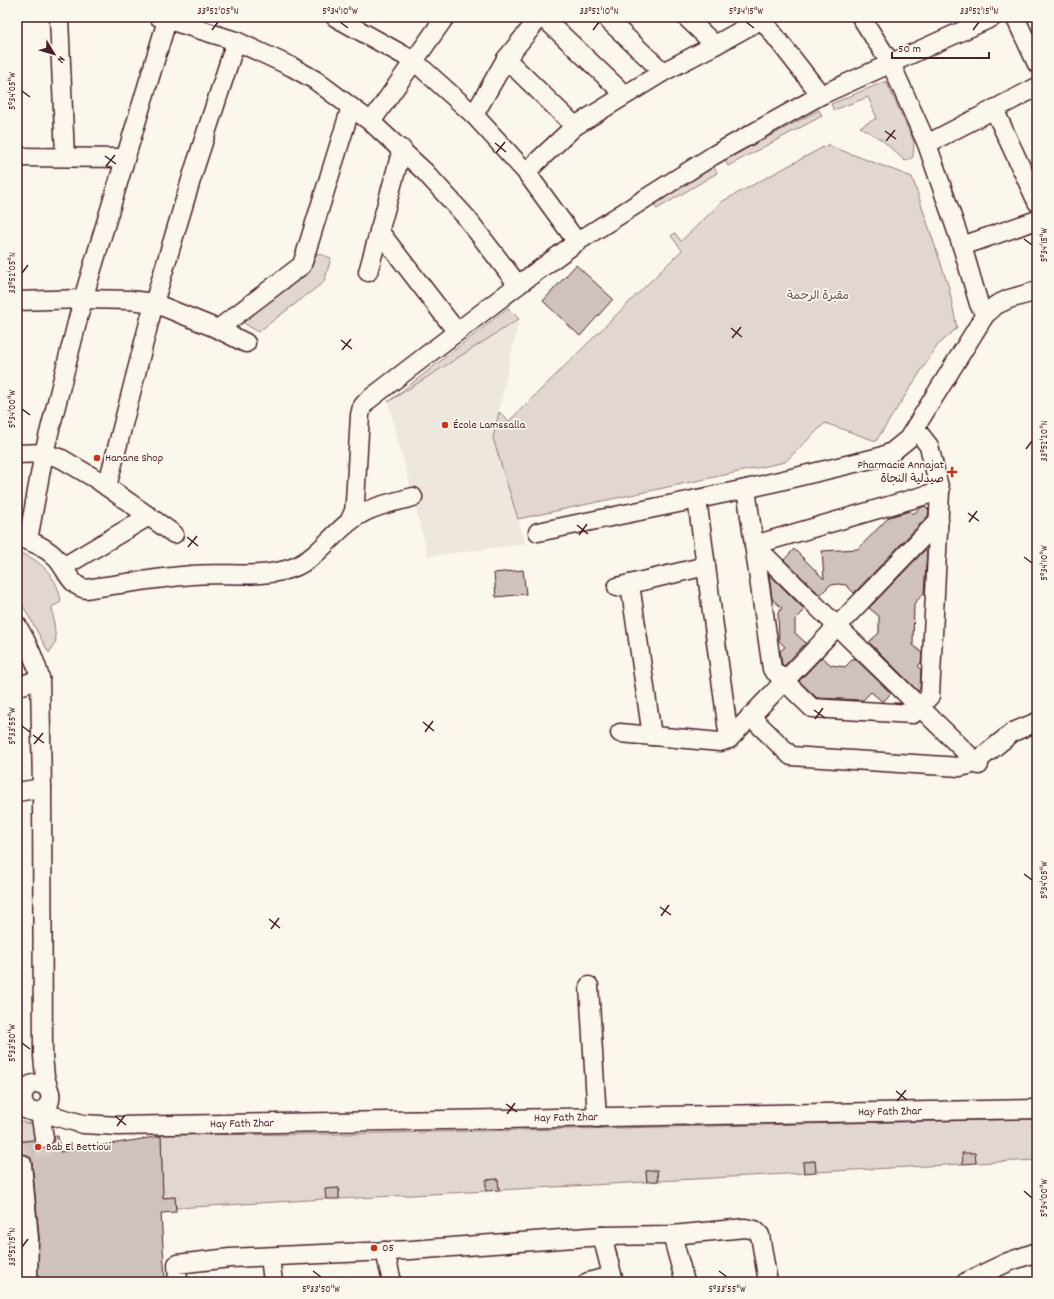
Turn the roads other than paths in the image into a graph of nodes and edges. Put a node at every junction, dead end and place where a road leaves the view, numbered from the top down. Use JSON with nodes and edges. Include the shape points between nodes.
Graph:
{"nodes":[{"id":1,"x":59,"y":17,"type":"edge"},
{"id":2,"x":334,"y":17,"type":"edge"},
{"id":3,"x":445,"y":17,"type":"edge"},
{"id":4,"x":540,"y":17,"type":"edge"},
{"id":5,"x":543,"y":17,"type":"edge"},
{"id":6,"x":605,"y":17,"type":"edge"},
{"id":7,"x":686,"y":17,"type":"edge"},
{"id":8,"x":861,"y":17,"type":"edge"},
{"id":9,"x":993,"y":17,"type":"edge"},
{"id":10,"x":1016,"y":17,"type":"edge"},
{"id":11,"x":165,"y":18,"type":"edge"},
{"id":12,"x":761,"y":18,"type":"edge"},
{"id":13,"x":236,"y":41,"type":"junction"},
{"id":14,"x":715,"y":45,"type":"junction"},
{"id":15,"x":506,"y":59,"type":"junction"},
{"id":16,"x":414,"y":61,"type":"junction"},
{"id":17,"x":891,"y":64,"type":"junction"},
{"id":18,"x":1037,"y":64,"type":"edge"},
{"id":19,"x":663,"y":72,"type":"junction"},
{"id":20,"x":1037,"y":87,"type":"edge"},
{"id":21,"x":625,"y":95,"type":"junction"},
{"id":22,"x":821,"y":95,"type":"junction"},
{"id":23,"x":352,"y":107,"type":"junction"},
{"id":24,"x":994,"y":109,"type":"junction"},
{"id":25,"x":474,"y":115,"type":"junction"},
{"id":26,"x":371,"y":122,"type":"junction"},
{"id":27,"x":575,"y":126,"type":"junction"},
{"id":28,"x":927,"y":144,"type":"junction"},
{"id":29,"x":402,"y":149,"type":"junction"},
{"id":30,"x":17,"y":157,"type":"edge"},
{"id":31,"x":65,"y":157,"type":"junction"},
{"id":32,"x":125,"y":158,"type":"junction"},
{"id":33,"x":526,"y":172,"type":"junction"},
{"id":34,"x":1037,"y":202,"type":"edge"},
{"id":35,"x":1037,"y":220,"type":"edge"},
{"id":36,"x":379,"y":231,"type":"junction"},
{"id":37,"x":577,"y":242,"type":"junction"},
{"id":38,"x":962,"y":246,"type":"junction"},
{"id":39,"x":368,"y":272,"type":"dead end"},
{"id":40,"x":518,"y":285,"type":"junction"},
{"id":41,"x":1037,"y":291,"type":"edge"},
{"id":42,"x":83,"y":299,"type":"junction"},
{"id":43,"x":17,"y":301,"type":"edge"},
{"id":44,"x":154,"y":303,"type":"junction"},
{"id":45,"x":985,"y":315,"type":"junction"},
{"id":46,"x":218,"y":329,"type":"junction"},
{"id":47,"x":457,"y":332,"type":"junction"},
{"id":48,"x":246,"y":343,"type":"dead end"},
{"id":49,"x":915,"y":428,"type":"junction"},
{"id":50,"x":44,"y":453,"type":"junction"},
{"id":51,"x":17,"y":454,"type":"edge"},
{"id":52,"x":107,"y":487,"type":"junction"},
{"id":53,"x":746,"y":489,"type":"junction"},
{"id":54,"x":940,"y":491,"type":"junction"},
{"id":55,"x":413,"y":497,"type":"dead end"},
{"id":56,"x":697,"y":499,"type":"junction"},
{"id":57,"x":148,"y":516,"type":"junction"},
{"id":58,"x":939,"y":520,"type":"junction"},
{"id":59,"x":349,"y":522,"type":"junction"},
{"id":60,"x":538,"y":532,"type":"dead end"},
{"id":61,"x":174,"y":534,"type":"dead end"},
{"id":62,"x":22,"y":538,"type":"edge"},
{"id":63,"x":754,"y":545,"type":"junction"},
{"id":64,"x":706,"y":566,"type":"junction"},
{"id":65,"x":63,"y":567,"type":"junction"},
{"id":66,"x":17,"y":625,"type":"edge"},
{"id":67,"x":837,"y":626,"type":"junction"},
{"id":68,"x":40,"y":678,"type":"junction"},
{"id":69,"x":784,"y":681,"type":"junction"},
{"id":70,"x":17,"y":687,"type":"edge"},
{"id":71,"x":920,"y":707,"type":"junction"},
{"id":72,"x":750,"y":716,"type":"junction"},
{"id":73,"x":1037,"y":722,"type":"edge"},
{"id":74,"x":620,"y":733,"type":"dead end"},
{"id":75,"x":652,"y":736,"type":"junction"},
{"id":76,"x":729,"y":739,"type":"junction"},
{"id":77,"x":977,"y":764,"type":"junction"},
{"id":78,"x":42,"y":788,"type":"junction"},
{"id":79,"x":17,"y":792,"type":"edge"},
{"id":80,"x":588,"y":986,"type":"dead end"},
{"id":81,"x":43,"y":1056,"type":"junction"},
{"id":82,"x":23,"y":1090,"type":"edge"},
{"id":83,"x":50,"y":1094,"type":"junction"},
{"id":84,"x":29,"y":1109,"type":"edge"},
{"id":85,"x":1037,"y":1109,"type":"edge"},
{"id":86,"x":597,"y":1118,"type":"junction"},
{"id":87,"x":71,"y":1120,"type":"junction"},
{"id":88,"x":44,"y":1138,"type":"dead end"},
{"id":89,"x":22,"y":1167,"type":"tunnel mouth"},
{"id":90,"x":672,"y":1235,"type":"junction"},
{"id":91,"x":602,"y":1236,"type":"junction"},
{"id":92,"x":23,"y":1239,"type":"edge"},
{"id":93,"x":385,"y":1251,"type":"junction"},
{"id":94,"x":1037,"y":1252,"type":"edge"},
{"id":95,"x":270,"y":1256,"type":"junction"},
{"id":96,"x":24,"y":1275,"type":"edge"},
{"id":97,"x":613,"y":1279,"type":"edge"},
{"id":98,"x":178,"y":1282,"type":"edge"},
{"id":99,"x":273,"y":1282,"type":"edge"},
{"id":100,"x":392,"y":1282,"type":"edge"},
{"id":101,"x":588,"y":1282,"type":"edge"},
{"id":102,"x":685,"y":1282,"type":"edge"},
{"id":103,"x":768,"y":1282,"type":"edge"},
{"id":104,"x":966,"y":1282,"type":"edge"}],
"edges":[{"from":1,"to":31,"type":"street"},
{"from":2,"to":16,"type":"street"},
{"from":3,"to":16,"type":"street"},
{"from":4,"to":15,"type":"street"},
{"from":5,"to":21,"type":"street"},
{"from":6,"to":19,"type":"street"},
{"from":7,"to":14,"type":"street"},
{"from":8,"to":17,"type":"street"},
{"from":9,"to":17,"type":"street"},
{"from":10,"to":18,"type":"street"},
{"from":11,"to":13,"type":"street"},
{"from":11,"to":32,"type":"street"},
{"from":12,"to":14,"type":"street"},
{"from":12,"to":22,"type":"street"},
{"from":13,"to":23,"type":"street","via":[[315,80]]},
{"from":13,"to":44,"type":"street"},
{"from":14,"to":19,"type":"street"},
{"from":15,"to":25,"type":"street"},
{"from":15,"to":27,"type":"street"},
{"from":16,"to":25,"type":"street"},
{"from":16,"to":26,"type":"street"},
{"from":17,"to":22,"type":"street"},
{"from":17,"to":28,"type":"street"},
{"from":19,"to":21,"type":"street"},
{"from":20,"to":24,"type":"street"},
{"from":21,"to":27,"type":"street"},
{"from":22,"to":37,"type":"street","via":[[714,154]]},
{"from":23,"to":26,"type":"street"},
{"from":23,"to":46,"type":"street","via":[[302,265]]},
{"from":24,"to":28,"type":"street"},
{"from":24,"to":34,"type":"street"},
{"from":25,"to":33,"type":"street"},
{"from":26,"to":29,"type":"street"},
{"from":27,"to":33,"type":"street"},
{"from":28,"to":38,"type":"street"},
{"from":29,"to":36,"type":"street"},
{"from":29,"to":40,"type":"street","via":[[466,217]]},
{"from":30,"to":31,"type":"street"},
{"from":31,"to":32,"type":"street"},
{"from":32,"to":42,"type":"street"},
{"from":33,"to":37,"type":"street"},
{"from":35,"to":38,"type":"street"},
{"from":36,"to":39,"type":"street"},
{"from":36,"to":47,"type":"street"},
{"from":37,"to":40,"type":"street"},
{"from":38,"to":45,"type":"street","via":[[979,304]]},
{"from":40,"to":47,"type":"street"},
{"from":41,"to":45,"type":"street","via":[[1002,302]]},
{"from":42,"to":43,"type":"street"},
{"from":42,"to":44,"type":"street"},
{"from":42,"to":50,"type":"street"},
{"from":44,"to":46,"type":"street"},
{"from":44,"to":52,"type":"street"},
{"from":45,"to":49,"type":"street"},
{"from":46,"to":48,"type":"street"},
{"from":47,"to":59,"type":"street","via":[[362,407],[354,511]]},
{"from":49,"to":53,"type":"street","via":[[908,439],[892,452],[880,457]]},
{"from":49,"to":54,"type":"street","via":[[930,446]]},
{"from":50,"to":51,"type":"street"},
{"from":50,"to":52,"type":"street","via":[[62,459]]},
{"from":50,"to":62,"type":"street"},
{"from":52,"to":57,"type":"street"},
{"from":53,"to":56,"type":"street"},
{"from":53,"to":63,"type":"street"},
{"from":54,"to":58,"type":"street"},
{"from":54,"to":63,"type":"street"},
{"from":55,"to":59,"type":"street","via":[[360,514]]},
{"from":56,"to":60,"type":"street"},
{"from":56,"to":64,"type":"street"},
{"from":57,"to":61,"type":"street"},
{"from":57,"to":65,"type":"street"},
{"from":58,"to":67,"type":"street"},
{"from":58,"to":71,"type":"street","via":[[930,696]]},
{"from":59,"to":65,"type":"street","via":[[304,562],[265,574],[192,575],[86,589],[74,583]]},
{"from":62,"to":65,"type":"street","via":[[48,551]]},
{"from":63,"to":67,"type":"street"},
{"from":63,"to":69,"type":"street","via":[[772,669]]},
{"from":64,"to":75,"type":"street","via":[[623,585]]},
{"from":64,"to":76,"type":"street"},
{"from":66,"to":68,"type":"street","via":[[32,652]]},
{"from":67,"to":69,"type":"street"},
{"from":67,"to":71,"type":"street"},
{"from":68,"to":70,"type":"street"},
{"from":68,"to":78,"type":"street"},
{"from":69,"to":71,"type":"street","via":[[812,708],[913,714]]},
{"from":69,"to":72,"type":"street"},
{"from":71,"to":77,"type":"street"},
{"from":72,"to":76,"type":"street"},
{"from":72,"to":77,"type":"street","via":[[791,756],[960,767]]},
{"from":73,"to":77,"type":"street","via":[[1013,732]]},
{"from":74,"to":75,"type":"street"},
{"from":75,"to":76,"type":"street","via":[[720,742]]},
{"from":78,"to":79,"type":"street"},
{"from":78,"to":81,"type":"street"},
{"from":80,"to":86,"type":"street"},
{"from":81,"to":82,"type":"street","via":[[33,1080]]},
{"from":81,"to":83,"type":"street"},
{"from":82,"to":83,"type":"street","via":[[40,1084],[48,1089]]},
{"from":82,"to":84,"type":"street","via":[[22,1100]]},
{"from":83,"to":84,"type":"street","via":[[48,1107]]},
{"from":83,"to":87,"type":"street","via":[[57,1108]]},
{"from":84,"to":87,"type":"street","name":"Hay Fath Zhar"},
{"from":84,"to":88,"type":"street"},
{"from":85,"to":86,"type":"street","name":"Hay Fath Zhar"},
{"from":86,"to":87,"type":"street","name":"Hay Fath Zhar","via":[[118,1126],[95,1126]]},
{"from":89,"to":92,"type":"street"},
{"from":90,"to":91,"type":"street"},
{"from":90,"to":102,"type":"street"},
{"from":90,"to":103,"type":"street","via":[[745,1228],[755,1230],[760,1235]]},
{"from":91,"to":93,"type":"street"},
{"from":91,"to":97,"type":"street"},
{"from":92,"to":96,"type":"street"},
{"from":93,"to":95,"type":"street"},
{"from":93,"to":100,"type":"street"},
{"from":94,"to":104,"type":"street","via":[[1008,1262]]},
{"from":95,"to":98,"type":"street","via":[[177,1264]]},
{"from":95,"to":99,"type":"street"},
{"from":97,"to":101,"type":"street"}]}
